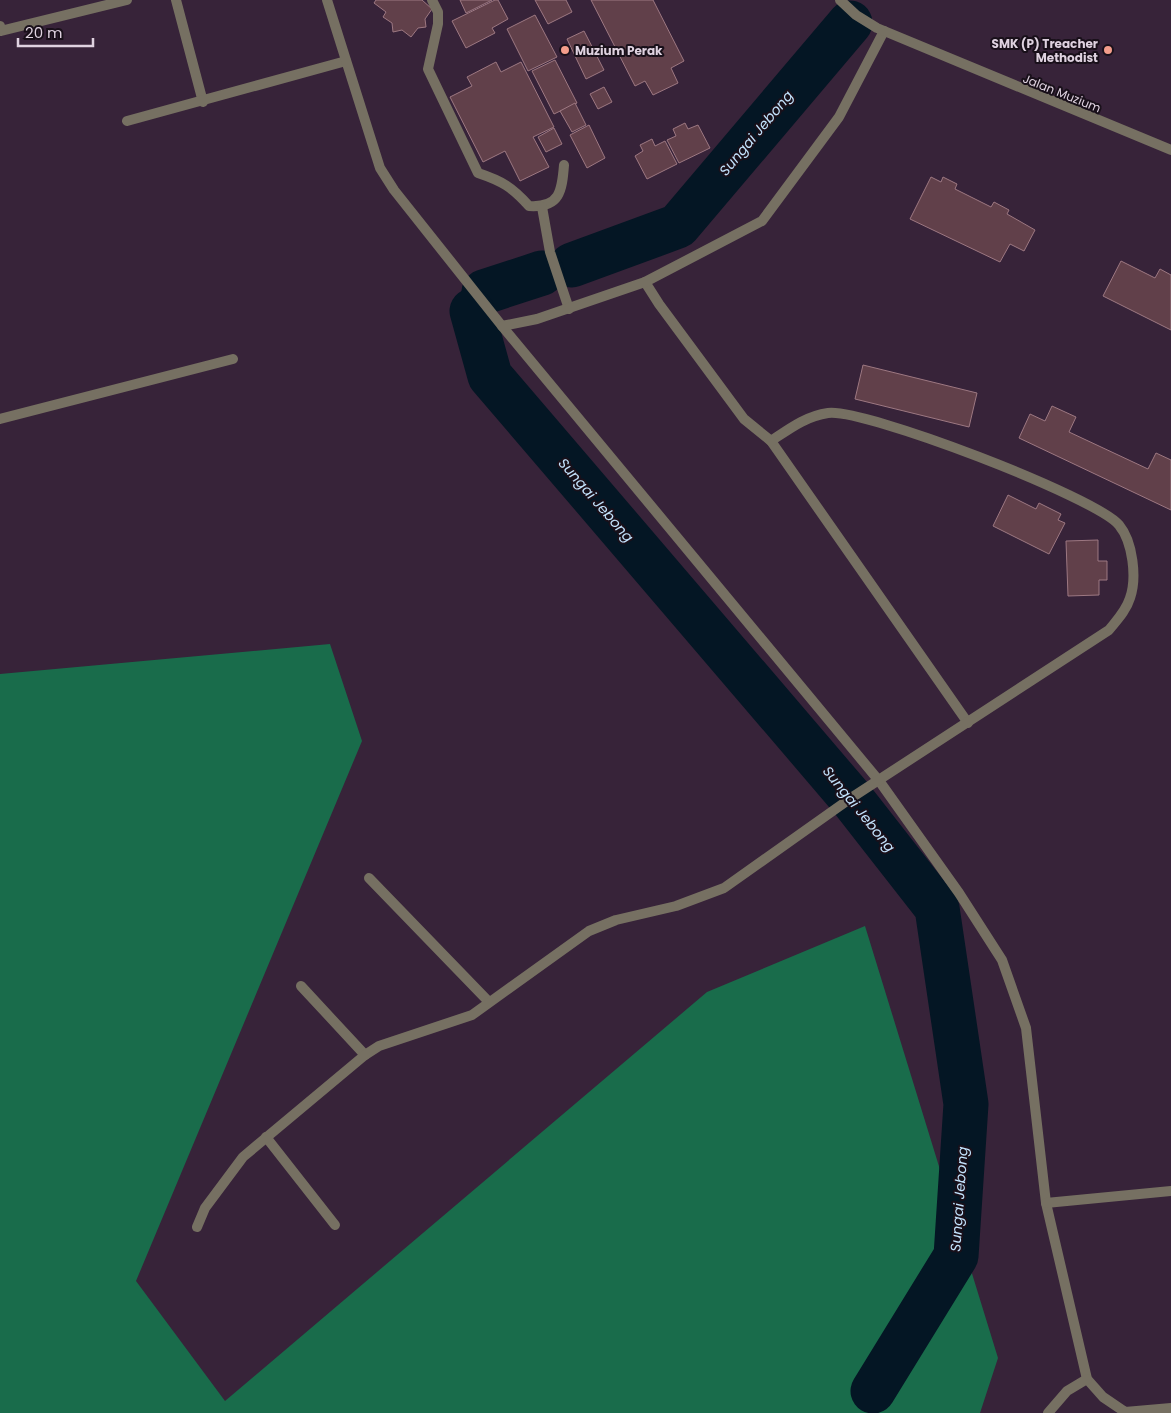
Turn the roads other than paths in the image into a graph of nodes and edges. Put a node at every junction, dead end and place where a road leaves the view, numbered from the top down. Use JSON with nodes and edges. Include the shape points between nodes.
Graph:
{"nodes":[{"id":1,"x":127,"y":0,"type":"edge"},
{"id":2,"x":176,"y":0,"type":"edge"},
{"id":3,"x":327,"y":0,"type":"edge"},
{"id":4,"x":432,"y":0,"type":"edge"},
{"id":5,"x":840,"y":0,"type":"edge"},
{"id":6,"x":0,"y":26,"type":"edge"},
{"id":7,"x":884,"y":31,"type":"junction"},
{"id":8,"x":346,"y":61,"type":"junction"},
{"id":9,"x":203,"y":102,"type":"junction"},
{"id":10,"x":127,"y":121,"type":"dead end"},
{"id":11,"x":1171,"y":150,"type":"edge"},
{"id":12,"x":564,"y":165,"type":"dead end"},
{"id":13,"x":542,"y":207,"type":"junction"},
{"id":14,"x":645,"y":282,"type":"junction"},
{"id":15,"x":569,"y":309,"type":"junction"},
{"id":16,"x":502,"y":326,"type":"junction"},
{"id":17,"x":233,"y":359,"type":"dead end"},
{"id":18,"x":0,"y":419,"type":"edge"},
{"id":19,"x":771,"y":441,"type":"junction"},
{"id":20,"x":968,"y":723,"type":"junction"},
{"id":21,"x":880,"y":782,"type":"junction"},
{"id":22,"x":369,"y":878,"type":"dead end"},
{"id":23,"x":301,"y":986,"type":"dead end"},
{"id":24,"x":489,"y":1002,"type":"junction"},
{"id":25,"x":365,"y":1055,"type":"junction"},
{"id":26,"x":266,"y":1137,"type":"junction"},
{"id":27,"x":1171,"y":1191,"type":"edge"},
{"id":28,"x":1046,"y":1204,"type":"junction"},
{"id":29,"x":335,"y":1226,"type":"dead end"},
{"id":30,"x":197,"y":1227,"type":"dead end"},
{"id":31,"x":1087,"y":1379,"type":"junction"},
{"id":32,"x":1171,"y":1408,"type":"edge"},
{"id":33,"x":1048,"y":1413,"type":"edge"}],
"edges":[{"from":1,"to":6,"type":"street","via":[[1,31]]},
{"from":2,"to":9,"type":"street"},
{"from":3,"to":8,"type":"street"},
{"from":4,"to":13,"type":"street","via":[[438,12],[438,24],[428,69],[478,173],[502,181],[529,206]]},
{"from":5,"to":7,"type":"street","name":"Jalan Muzium","via":[[856,15]]},
{"from":7,"to":11,"type":"street","name":"Jalan Muzium"},
{"from":7,"to":14,"type":"street","via":[[839,117],[762,221]]},
{"from":8,"to":9,"type":"street"},
{"from":8,"to":16,"type":"street","via":[[380,168]]},
{"from":9,"to":10,"type":"street"},
{"from":12,"to":13,"type":"street","via":[[562,187],[554,202]]},
{"from":13,"to":15,"type":"street","via":[[550,252]]},
{"from":14,"to":15,"type":"street"},
{"from":14,"to":19,"type":"street","via":[[744,419]]},
{"from":15,"to":16,"type":"street"},
{"from":16,"to":21,"type":"street"},
{"from":17,"to":18,"type":"street"},
{"from":19,"to":20,"type":"street"},
{"from":19,"to":20,"type":"street","via":[[803,420],[829,412],[857,415],[971,454],[1048,486],[1102,512],[1119,526],[1130,549],[1133,577],[1130,598],[1123,613],[1109,630]]},
{"from":20,"to":21,"type":"street"},
{"from":21,"to":24,"type":"street","via":[[851,798],[724,888],[676,906],[616,920],[589,931]]},
{"from":21,"to":28,"type":"street","via":[[1002,960],[1026,1028]]},
{"from":22,"to":24,"type":"street"},
{"from":23,"to":25,"type":"street"},
{"from":24,"to":25,"type":"street","via":[[472,1015],[379,1046]]},
{"from":25,"to":26,"type":"street"},
{"from":26,"to":29,"type":"street"},
{"from":26,"to":30,"type":"street","via":[[243,1157],[205,1208]]},
{"from":27,"to":28,"type":"street"},
{"from":28,"to":31,"type":"street"},
{"from":31,"to":32,"type":"street","via":[[1103,1397],[1125,1412]]},
{"from":31,"to":33,"type":"street","via":[[1067,1391]]}]}
